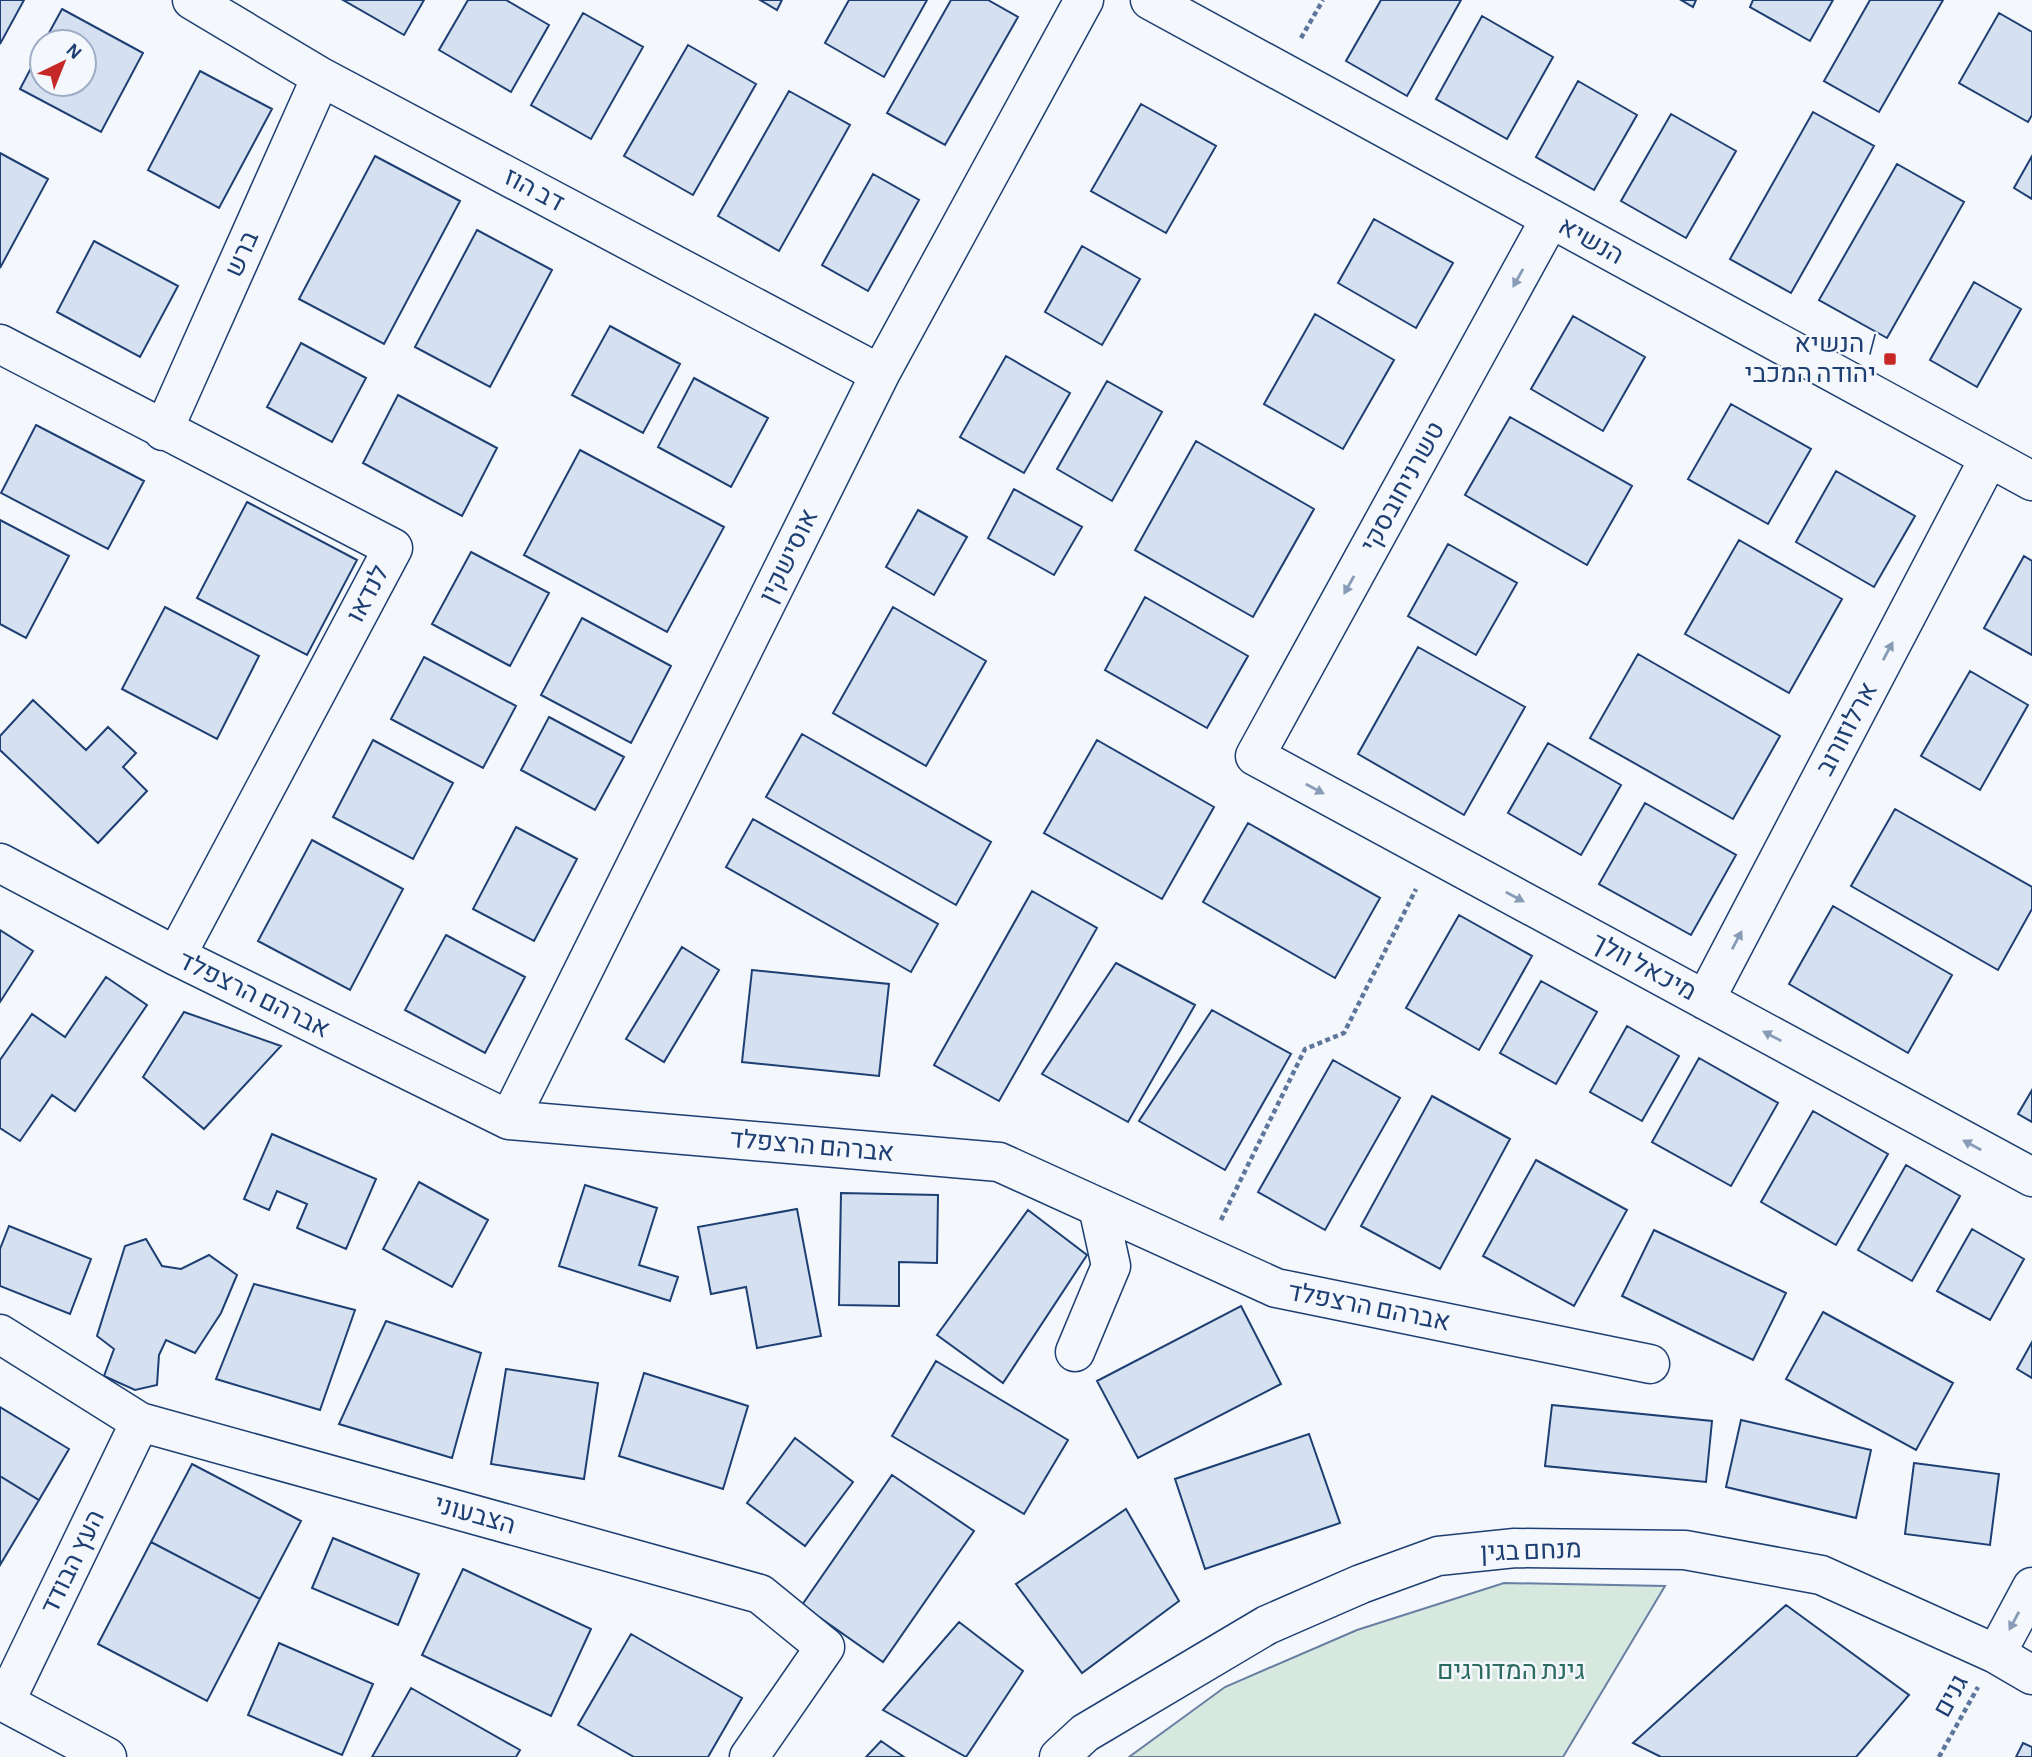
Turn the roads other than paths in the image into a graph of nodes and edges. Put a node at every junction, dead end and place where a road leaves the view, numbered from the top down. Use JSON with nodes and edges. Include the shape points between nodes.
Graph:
{"nodes":[{"id":1,"x":192,"y":0,"type":"edge"},
{"id":2,"x":1084,"y":0,"type":"edge"},
{"id":3,"x":1150,"y":0,"type":"edge"},
{"id":4,"x":321,"y":77,"type":"junction"},
{"id":5,"x":1550,"y":219,"type":"junction"},
{"id":6,"x":0,"y":344,"type":"edge"},
{"id":7,"x":880,"y":374,"type":"junction"},
{"id":8,"x":163,"y":431,"type":"junction"},
{"id":9,"x":1989,"y":458,"type":"junction"},
{"id":10,"x":2032,"y":481,"type":"edge"},
{"id":11,"x":1255,"y":756,"type":"joint"},
{"id":12,"x":0,"y":863,"type":"edge"},
{"id":13,"x":176,"y":956,"type":"junction"},
{"id":14,"x":1705,"y":1000,"type":"junction"},
{"id":15,"x":509,"y":1120,"type":"junction"},
{"id":16,"x":2032,"y":1177,"type":"edge"},
{"id":17,"x":1098,"y":1207,"type":"junction"},
{"id":18,"x":0,"y":1334,"type":"edge"},
{"id":19,"x":1074,"y":1352,"type":"dead end"},
{"id":20,"x":1650,"y":1364,"type":"dead end"},
{"id":21,"x":140,"y":1422,"type":"junction"},
{"id":22,"x":2032,"y":1587,"type":"edge"},
{"id":23,"x":1996,"y":1654,"type":"junction"},
{"id":24,"x":2032,"y":1675,"type":"edge"},
{"id":25,"x":3,"y":1701,"type":"edge"},
{"id":26,"x":107,"y":1757,"type":"edge"},
{"id":27,"x":749,"y":1757,"type":"edge"},
{"id":28,"x":1059,"y":1757,"type":"edge"}],
"edges":[{"from":1,"to":4,"type":"street","name":"דב הוז"},
{"from":2,"to":7,"type":"street","name":"אוסישקין"},
{"from":3,"to":5,"type":"street","name":"הנשיא"},
{"from":4,"to":7,"type":"street","name":"דב הוז"},
{"from":4,"to":8,"type":"street","name":"ברש"},
{"from":5,"to":9,"type":"street","name":"הנשיא"},
{"from":5,"to":11,"type":"street","name":"טשרניחובסקי","one_way":true},
{"from":6,"to":8,"type":"street","name":"לנדאו"},
{"from":7,"to":15,"type":"street","name":"אוסישקין"},
{"from":8,"to":13,"type":"street","name":"לנדאו","via":[[393,548]]},
{"from":9,"to":10,"type":"street","name":"הנשיא"},
{"from":14,"to":9,"type":"street","name":"ארלוזורוב","one_way":true},
{"from":11,"to":14,"type":"street","name":"מיכאל וולך","one_way":true},
{"from":12,"to":13,"type":"street","name":"אברהם הרצפלד"},
{"from":13,"to":15,"type":"street","name":"אברהם הרצפלד"},
{"from":16,"to":14,"type":"street","name":"מיכאל וולך","one_way":true},
{"from":15,"to":17,"type":"street","name":"אברהם הרצפלד","via":[[999,1162]]},
{"from":17,"to":19,"type":"street","via":[[1111,1266]]},
{"from":17,"to":20,"type":"street","name":"אברהם הרצפלד","via":[[1276,1288]]},
{"from":18,"to":21,"type":"street","name":"הצבעוני"},
{"from":21,"to":25,"type":"street","name":"העץ הבודד"},
{"from":21,"to":27,"type":"street","name":"הצבעוני","via":[[760,1594],[825,1647]]},
{"from":22,"to":23,"type":"street","one_way":true},
{"from":23,"to":24,"type":"street","name":"מנחם בגין"},
{"from":23,"to":28,"type":"street","name":"מנחם בגין","via":[[1821,1576],[1685,1550],[1515,1548],[1438,1556],[1267,1625],[1085,1733]]},
{"from":25,"to":26,"type":"street"}]}
